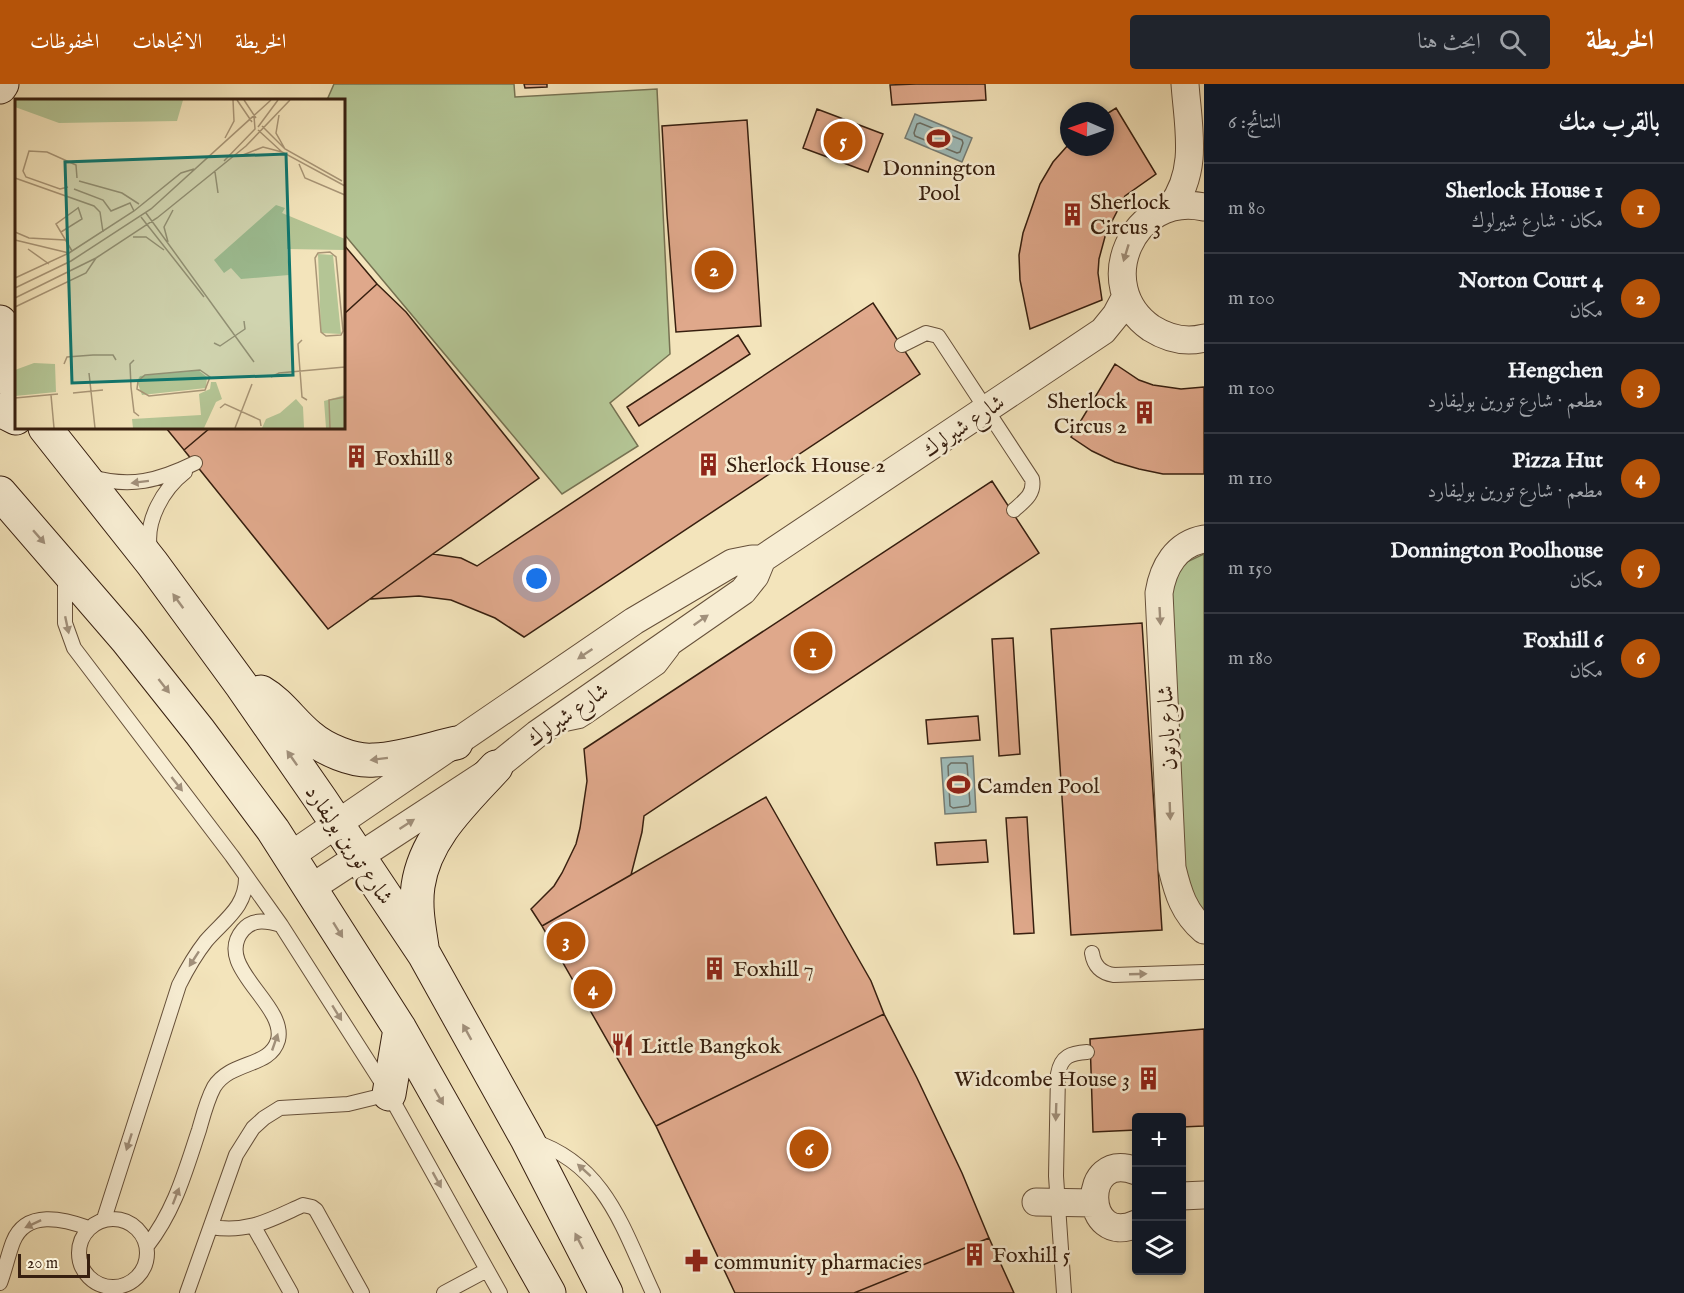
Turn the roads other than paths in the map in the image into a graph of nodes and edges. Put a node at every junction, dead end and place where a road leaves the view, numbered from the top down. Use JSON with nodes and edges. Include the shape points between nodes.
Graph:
{"nodes":[{"id":1,"x":1185,"y":84,"type":"edge"},
{"id":2,"x":1190,"y":162,"type":"junction"},
{"id":3,"x":1204,"y":189,"type":"edge"},
{"id":4,"x":1171,"y":207,"type":"junction"},
{"id":5,"x":1204,"y":207,"type":"edge"},
{"id":6,"x":1126,"y":296,"type":"junction"},
{"id":7,"x":0,"y":322,"type":"edge"},
{"id":8,"x":1144,"y":323,"type":"junction"},
{"id":9,"x":1103,"y":331,"type":"junction"},
{"id":10,"x":1204,"y":338,"type":"edge"},
{"id":11,"x":15,"y":343,"type":"edge"},
{"id":12,"x":902,"y":345,"type":"dead end"},
{"id":13,"x":0,"y":364,"type":"edge"},
{"id":14,"x":15,"y":386,"type":"edge"},
{"id":15,"x":0,"y":410,"type":"edge"},
{"id":16,"x":986,"y":410,"type":"junction"},
{"id":17,"x":15,"y":418,"type":"edge"},
{"id":18,"x":46,"y":429,"type":"edge"},
{"id":19,"x":82,"y":475,"type":"junction"},
{"id":20,"x":0,"y":493,"type":"edge"},
{"id":21,"x":1014,"y":510,"type":"dead end"},
{"id":22,"x":1204,"y":539,"type":"edge"},
{"id":23,"x":762,"y":559,"type":"junction"},
{"id":24,"x":152,"y":563,"type":"junction"},
{"id":25,"x":65,"y":567,"type":"junction"},
{"id":26,"x":658,"y":607,"type":"junction"},
{"id":27,"x":677,"y":637,"type":"junction"},
{"id":28,"x":242,"y":686,"type":"junction"},
{"id":29,"x":550,"y":725,"type":"junction"},
{"id":30,"x":456,"y":742,"type":"junction"},
{"id":31,"x":496,"y":767,"type":"junction"},
{"id":32,"x":337,"y":824,"type":"junction"},
{"id":33,"x":290,"y":856,"type":"junction"},
{"id":34,"x":358,"y":856,"type":"junction"},
{"id":35,"x":246,"y":876,"type":"junction"},
{"id":36,"x":311,"y":888,"type":"junction"},
{"id":37,"x":281,"y":925,"type":"junction"},
{"id":38,"x":217,"y":929,"type":"junction"},
{"id":39,"x":1204,"y":930,"type":"edge"},
{"id":40,"x":236,"y":945,"type":"junction"},
{"id":41,"x":1092,"y":953,"type":"dead end"},
{"id":42,"x":424,"y":954,"type":"junction"},
{"id":43,"x":1204,"y":972,"type":"edge"},
{"id":44,"x":400,"y":1029,"type":"junction"},
{"id":45,"x":1087,"y":1052,"type":"dead end"},
{"id":46,"x":389,"y":1094,"type":"junction"},
{"id":47,"x":527,"y":1139,"type":"junction"},
{"id":48,"x":1132,"y":1170,"type":"edge"},
{"id":49,"x":1204,"y":1195,"type":"edge"},
{"id":50,"x":1186,"y":1196,"type":"edge"},
{"id":51,"x":1047,"y":1203,"type":"junction"},
{"id":52,"x":1094,"y":1203,"type":"junction"},
{"id":53,"x":104,"y":1220,"type":"junction"},
{"id":54,"x":1132,"y":1225,"type":"edge"},
{"id":55,"x":211,"y":1227,"type":"junction"},
{"id":56,"x":254,"y":1227,"type":"junction"},
{"id":57,"x":89,"y":1228,"type":"junction"},
{"id":58,"x":147,"y":1246,"type":"junction"},
{"id":59,"x":487,"y":1270,"type":"junction"},
{"id":60,"x":134,"y":1281,"type":"junction"},
{"id":61,"x":0,"y":1283,"type":"edge"},
{"id":62,"x":545,"y":1284,"type":"edge"},
{"id":63,"x":496,"y":1290,"type":"edge"},
{"id":64,"x":142,"y":1293,"type":"edge"},
{"id":65,"x":187,"y":1293,"type":"edge"},
{"id":66,"x":291,"y":1293,"type":"edge"},
{"id":67,"x":362,"y":1293,"type":"edge"},
{"id":68,"x":444,"y":1293,"type":"edge"},
{"id":69,"x":573,"y":1293,"type":"edge"},
{"id":70,"x":606,"y":1293,"type":"edge"},
{"id":71,"x":653,"y":1293,"type":"edge"},
{"id":72,"x":1064,"y":1293,"type":"edge"}],
"edges":[{"from":1,"to":2,"type":"street"},
{"from":2,"to":3,"type":"street"},
{"from":2,"to":4,"type":"street","via":[[1184,186]]},
{"from":4,"to":5,"type":"street"},
{"from":4,"to":6,"type":"street","one_way":true,"via":[[1150,217],[1135,232],[1125,252],[1122,274]]},
{"from":6,"to":8,"type":"street"},
{"from":6,"to":9,"type":"street","name":"شارع شيرلوك"},
{"from":7,"to":11,"type":"main road"},
{"from":8,"to":9,"type":"street","name":"شارع شيرلوك"},
{"from":8,"to":10,"type":"street","via":[[1160,334],[1178,339]]},
{"from":9,"to":16,"type":"street","name":"شارع شيرلوك"},
{"from":12,"to":16,"type":"lane","via":[[926,333],[938,336]]},
{"from":13,"to":14,"type":"main road"},
{"from":15,"to":17,"type":"main road"},
{"from":16,"to":21,"type":"lane","via":[[1032,479],[1031,492]]},
{"from":16,"to":23,"type":"street","name":"شارع شيرلوك"},
{"from":18,"to":19,"type":"main road","name":"شارع تورين بوليفارد"},
{"from":19,"to":24,"type":"main road","name":"شارع تورين بوليفارد"},
{"from":24,"to":19,"type":"lane","one_way":true,"via":[[148,542],[153,518],[177,478],[195,463],[150,481],[126,484]]},
{"from":20,"to":25,"type":"main road","one_way":true},
{"from":22,"to":39,"type":"street","name":"شارع بارتون","one_way":true,"via":[[1183,548],[1170,560],[1159,594],[1172,868],[1184,907]]},
{"from":23,"to":26,"type":"street","name":"شارع شيرلوك","via":[[732,563]]},
{"from":27,"to":23,"type":"street","name":"شارع شيرلوك","one_way":true,"via":[[743,591]]},
{"from":28,"to":24,"type":"main road","name":"شارع تورين بوليفارد","one_way":true},
{"from":25,"to":33,"type":"main road","one_way":true,"via":[[200,732]]},
{"from":25,"to":35,"type":"lane","one_way":true,"via":[[65,623],[77,654]]},
{"from":26,"to":27,"type":"street"},
{"from":26,"to":30,"type":"street","name":"شارع شيرلوك","one_way":true},
{"from":27,"to":29,"type":"street","name":"شارع شيرلوك"},
{"from":27,"to":29,"type":"lane","via":[[659,667],[580,721]]},
{"from":30,"to":28,"type":"main road","one_way":true,"via":[[372,761],[353,757],[309,736],[273,699]]},
{"from":32,"to":28,"type":"main road","name":"شارع تورين بوليفارد","one_way":true},
{"from":29,"to":31,"type":"street","name":"شارع شيرلوك"},
{"from":30,"to":32,"type":"street","name":"شارع شيرلوك"},
{"from":34,"to":31,"type":"street","name":"شارع شيرلوك","one_way":true},
{"from":31,"to":42,"type":"main road","via":[[445,824],[424,860],[417,913]]},
{"from":32,"to":33,"type":"street","name":"شارع شيرلوك"},
{"from":32,"to":34,"type":"main road","name":"شارع تورين بوليفارد"},
{"from":33,"to":36,"type":"main road"},
{"from":34,"to":36,"type":"street","name":"شارع شيرلوك"},
{"from":34,"to":42,"type":"main road","name":"شارع تورين بوليفارد"},
{"from":35,"to":37,"type":"lane"},
{"from":35,"to":38,"type":"lane","via":[[243,900]]},
{"from":36,"to":44,"type":"main road","one_way":true},
{"from":37,"to":40,"type":"lane","via":[[252,923],[244,928]]},
{"from":37,"to":46,"type":"lane","one_way":true},
{"from":38,"to":40,"type":"lane"},
{"from":38,"to":53,"type":"lane","one_way":true,"via":[[195,956],[179,985]]},
{"from":58,"to":40,"type":"lane","one_way":true,"via":[[176,1198],[214,1088],[228,1072],[269,1055],[278,1037],[274,1018],[241,967]]},
{"from":41,"to":43,"type":"lane","one_way":true,"via":[[1093,961],[1105,974]]},
{"from":47,"to":42,"type":"main road","name":"شارع تورين بوليفارد","one_way":true},
{"from":44,"to":46,"type":"main road"},
{"from":44,"to":62,"type":"main road","one_way":true},
{"from":45,"to":51,"type":"lane","one_way":true,"via":[[1072,1053],[1059,1065]]},
{"from":46,"to":55,"type":"lane","via":[[348,1104],[280,1108],[264,1118],[252,1128],[236,1155]]},
{"from":46,"to":59,"type":"lane","one_way":true},
{"from":70,"to":47,"type":"main road","name":"شارع تورين بوليفارد","one_way":true},
{"from":71,"to":47,"type":"lane","one_way":true,"via":[[599,1185],[559,1152]]},
{"from":48,"to":52,"type":"street","via":[[1120,1168],[1103,1176],[1097,1184]]},
{"from":49,"to":50,"type":"street"},
{"from":51,"to":52,"type":"street"},
{"from":51,"to":72,"type":"lane"},
{"from":52,"to":54,"type":"street","via":[[1103,1220],[1111,1225]]},
{"from":53,"to":57,"type":"lane"},
{"from":53,"to":58,"type":"lane","via":[[113,1218],[131,1224]]},
{"from":55,"to":56,"type":"lane"},
{"from":55,"to":65,"type":"lane"},
{"from":56,"to":66,"type":"lane"},
{"from":56,"to":67,"type":"lane","via":[[303,1205],[312,1207]]},
{"from":57,"to":60,"type":"lane","via":[[78,1254],[84,1272],[107,1287]]},
{"from":57,"to":61,"type":"lane","one_way":true,"via":[[53,1218],[24,1227],[14,1241]]},
{"from":58,"to":60,"type":"lane","via":[[145,1265]]},
{"from":59,"to":63,"type":"lane"},
{"from":59,"to":68,"type":"lane"},
{"from":60,"to":64,"type":"lane"},
{"from":62,"to":69,"type":"main road","via":[[560,1281]]}]}
